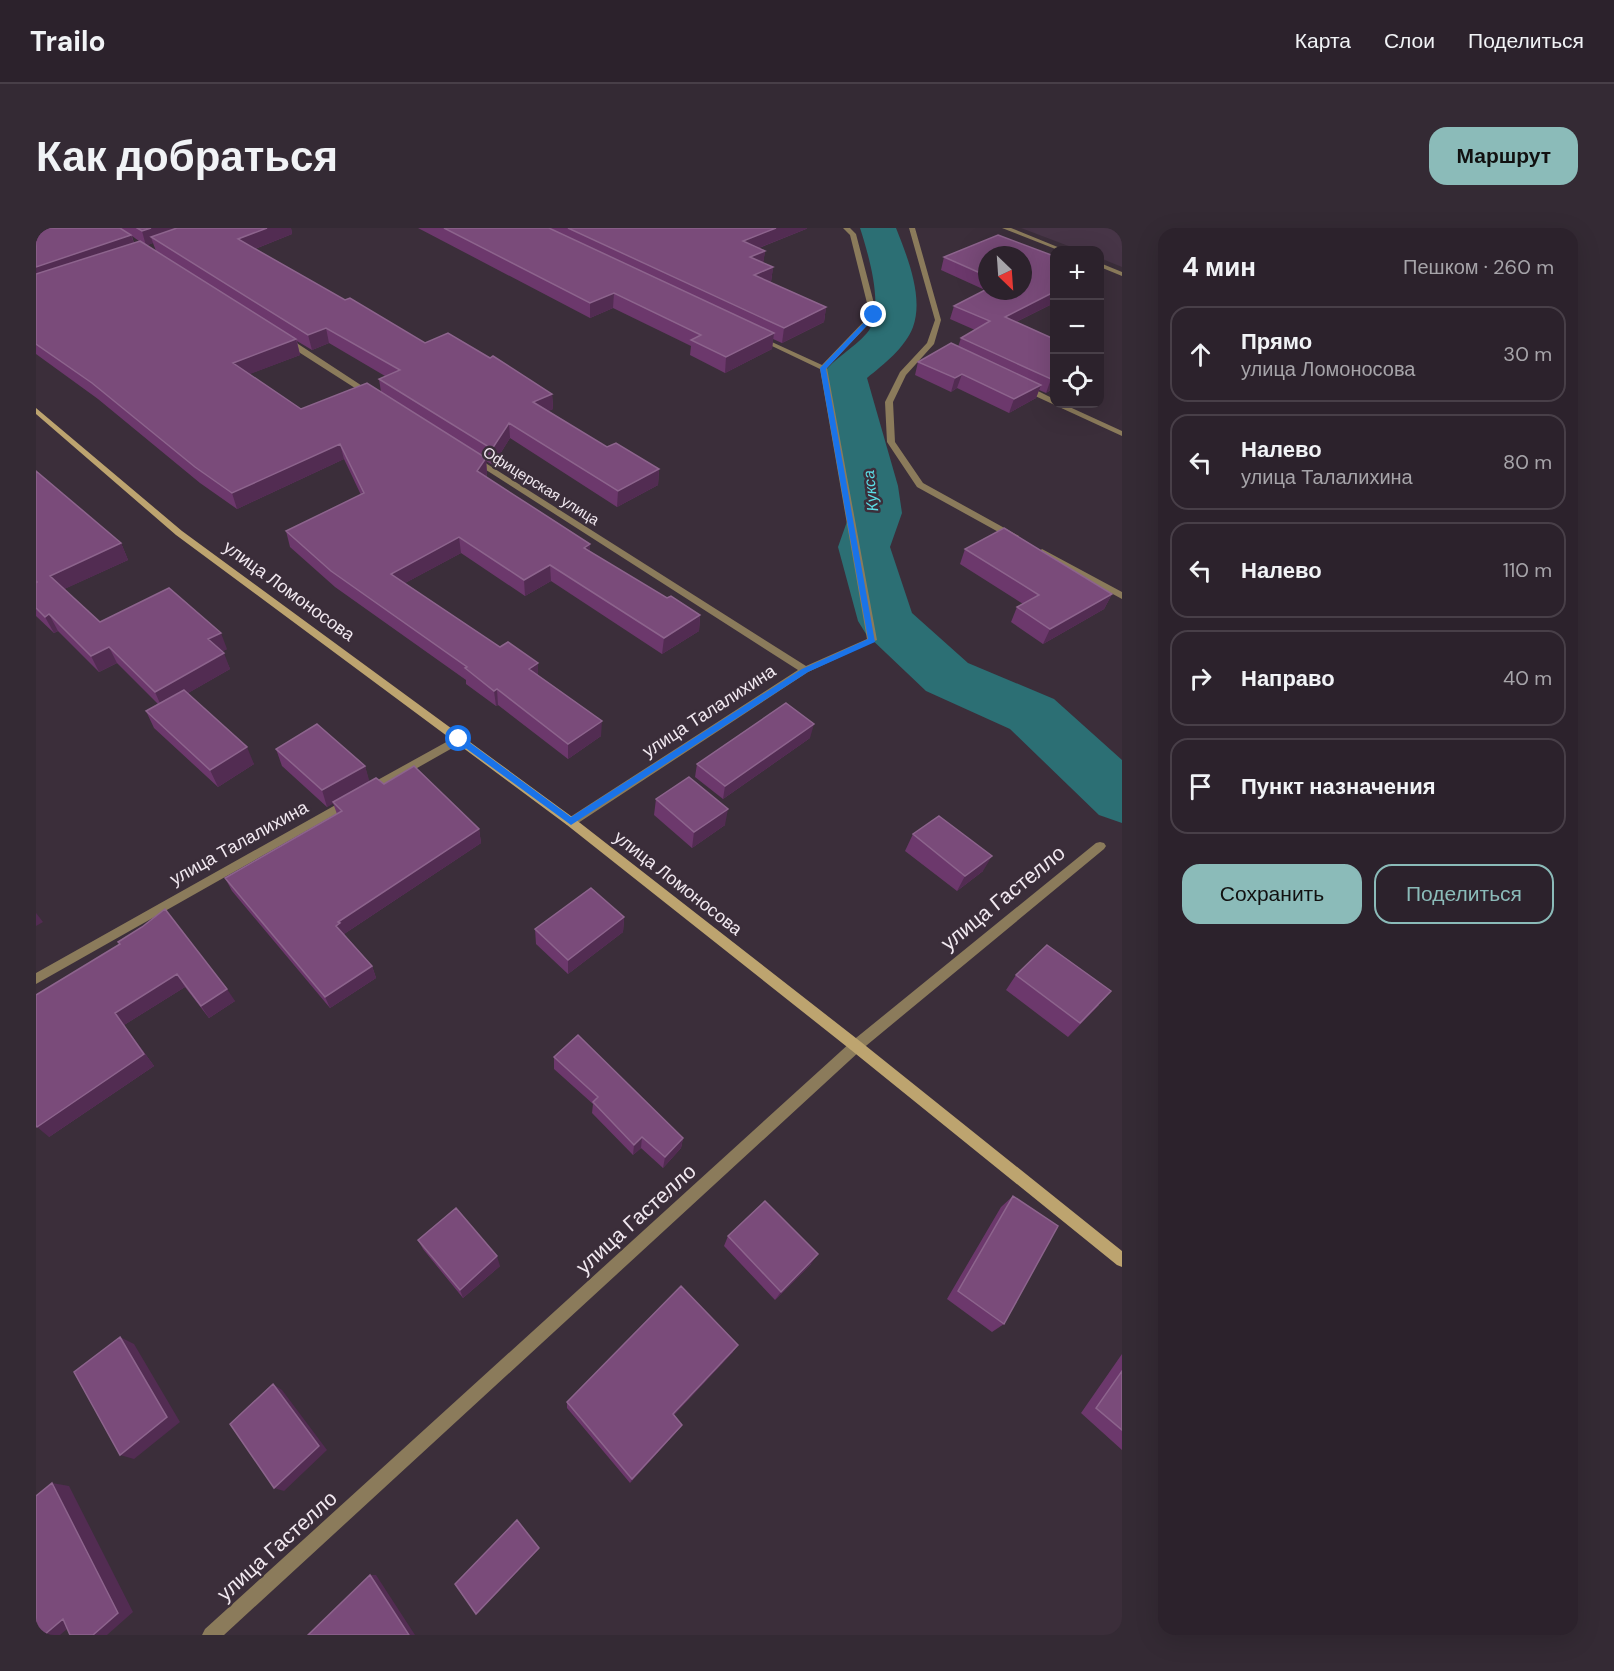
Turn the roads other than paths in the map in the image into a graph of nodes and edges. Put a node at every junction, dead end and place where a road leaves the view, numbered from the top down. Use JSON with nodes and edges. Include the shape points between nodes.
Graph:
{"nodes":[{"id":1,"x":912,"y":228,"type":"edge"},
{"id":2,"x":1005,"y":228,"type":"edge"},
{"id":3,"x":849,"y":231,"type":"edge"},
{"id":4,"x":1052,"y":246,"type":"edge"},
{"id":5,"x":1104,"y":267,"type":"edge"},
{"id":6,"x":1122,"y":274,"type":"edge"},
{"id":7,"x":749,"y":333,"type":"edge"},
{"id":8,"x":276,"y":334,"type":"edge"},
{"id":9,"x":930,"y":344,"type":"junction"},
{"id":10,"x":941,"y":349,"type":"edge"},
{"id":11,"x":823,"y":368,"type":"junction"},
{"id":12,"x":1013,"y":383,"type":"edge"},
{"id":13,"x":376,"y":398,"type":"edge"},
{"id":14,"x":1050,"y":400,"type":"edge"},
{"id":15,"x":1067,"y":408,"type":"edge"},
{"id":16,"x":36,"y":410,"type":"edge"},
{"id":17,"x":1122,"y":434,"type":"edge"},
{"id":18,"x":466,"y":455,"type":"edge"},
{"id":19,"x":1021,"y":541,"type":"edge"},
{"id":20,"x":1031,"y":546,"type":"edge"},
{"id":21,"x":1122,"y":596,"type":"edge"},
{"id":22,"x":805,"y":670,"type":"junction"},
{"id":23,"x":459,"y":739,"type":"junction"},
{"id":24,"x":571,"y":822,"type":"junction"},
{"id":25,"x":1100,"y":846,"type":"dead end"},
{"id":26,"x":36,"y":979,"type":"edge"},
{"id":27,"x":856,"y":1046,"type":"junction"},
{"id":28,"x":1122,"y":1260,"type":"edge"},
{"id":29,"x":211,"y":1635,"type":"edge"}],
"edges":[{"from":1,"to":9,"type":"street","via":[[938,320]]},
{"from":2,"to":4,"type":"street"},
{"from":3,"to":11,"type":"street","via":[[874,315]]},
{"from":5,"to":6,"type":"street"},
{"from":7,"to":11,"type":"street"},
{"from":8,"to":13,"type":"street"},
{"from":9,"to":10,"type":"street"},
{"from":9,"to":19,"type":"street","via":[[903,374],[889,402],[891,442],[920,485]]},
{"from":11,"to":22,"type":"street","name":"улица Талалихина","via":[[872,640]]},
{"from":12,"to":14,"type":"street"},
{"from":15,"to":17,"type":"street"},
{"from":16,"to":23,"type":"street","name":"улица Ломоносова","via":[[179,533]]},
{"from":18,"to":22,"type":"street","name":"Офицерская улица"},
{"from":20,"to":21,"type":"street"},
{"from":22,"to":24,"type":"street","name":"улица Талалихина"},
{"from":23,"to":24,"type":"street","name":"улица Ломоносова"},
{"from":23,"to":26,"type":"street","name":"улица Талалихина"},
{"from":24,"to":27,"type":"street","name":"улица Ломоносова"},
{"from":25,"to":27,"type":"street","name":"улица Гастелло"},
{"from":27,"to":28,"type":"street","name":"улица Ломоносова"},
{"from":27,"to":29,"type":"street","name":"улица Гастелло"}]}
